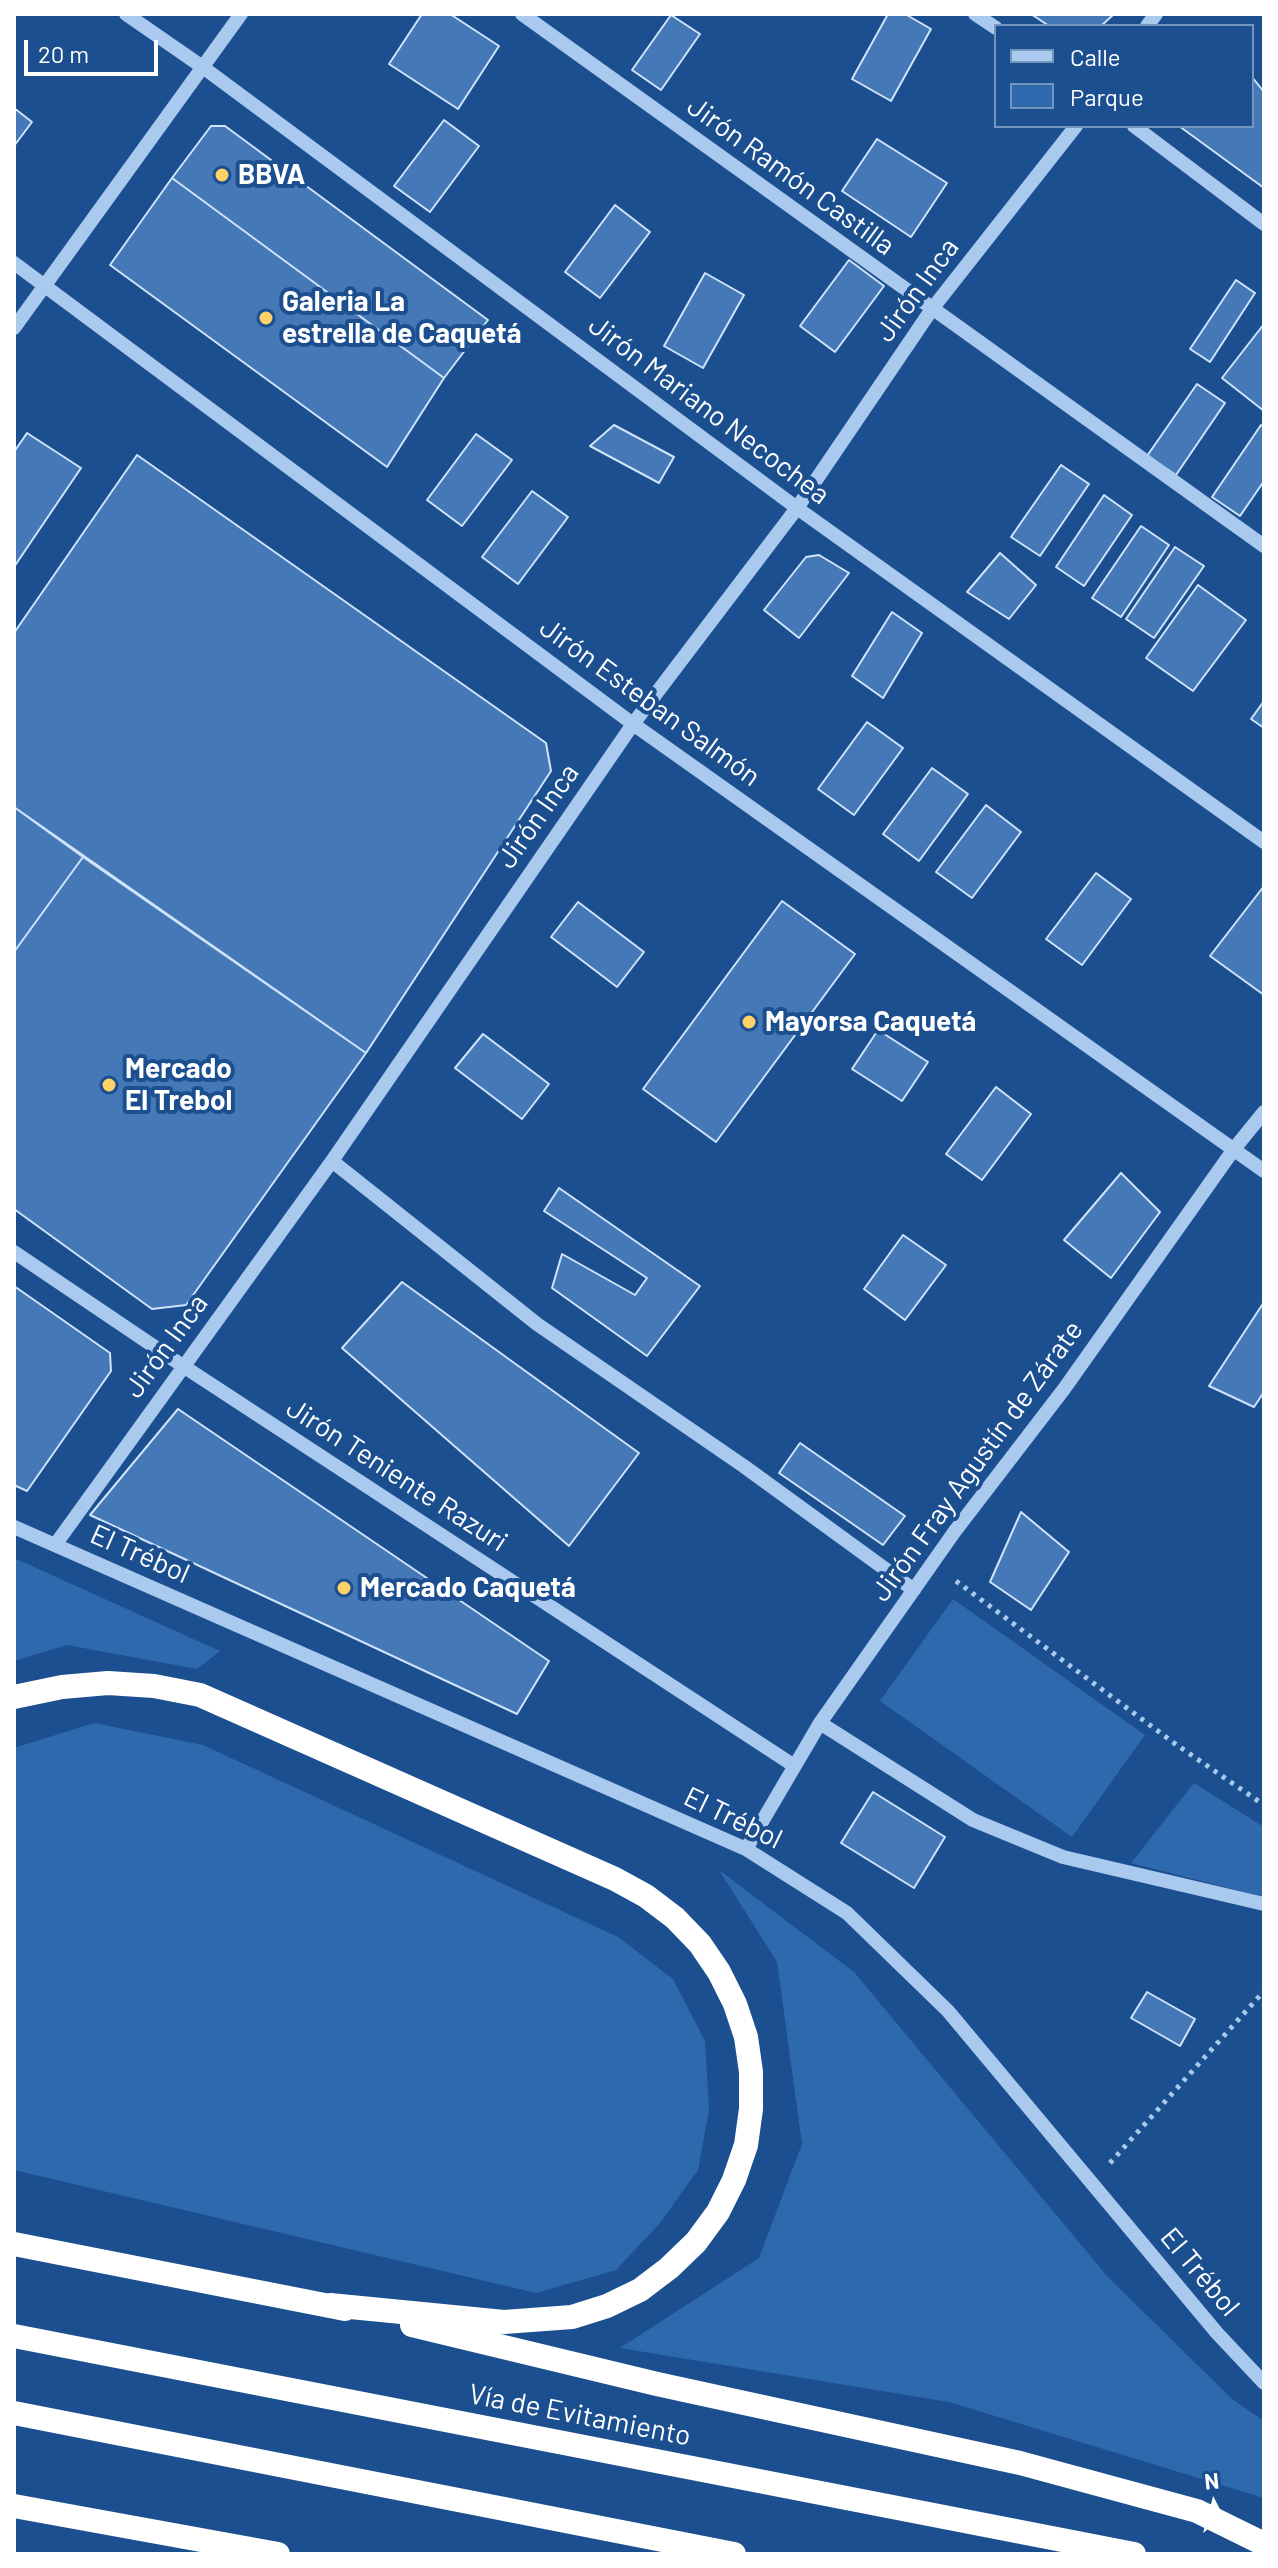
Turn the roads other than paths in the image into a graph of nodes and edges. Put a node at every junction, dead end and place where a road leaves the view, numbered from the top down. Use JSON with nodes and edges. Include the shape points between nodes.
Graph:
{"nodes":[{"id":1,"x":126,"y":14,"type":"edge"},
{"id":2,"x":241,"y":14,"type":"edge"},
{"id":3,"x":522,"y":14,"type":"edge"},
{"id":4,"x":975,"y":14,"type":"edge"},
{"id":5,"x":994,"y":27,"type":"edge"},
{"id":6,"x":204,"y":68,"type":"junction"},
{"id":7,"x":1074,"y":128,"type":"edge"},
{"id":8,"x":1137,"y":128,"type":"edge"},
{"id":9,"x":1264,"y":224,"type":"edge"},
{"id":10,"x":14,"y":263,"type":"edge"},
{"id":11,"x":44,"y":285,"type":"junction"},
{"id":12,"x":932,"y":309,"type":"junction"},
{"id":13,"x":14,"y":328,"type":"edge"},
{"id":14,"x":797,"y":508,"type":"junction"},
{"id":15,"x":1264,"y":546,"type":"edge"},
{"id":16,"x":633,"y":724,"type":"junction"},
{"id":17,"x":1264,"y":842,"type":"edge"},
{"id":18,"x":1264,"y":1112,"type":"edge"},
{"id":19,"x":1234,"y":1149,"type":"junction"},
{"id":20,"x":332,"y":1161,"type":"junction"},
{"id":21,"x":1264,"y":1171,"type":"edge"},
{"id":22,"x":14,"y":1252,"type":"edge"},
{"id":23,"x":183,"y":1366,"type":"junction"},
{"id":24,"x":14,"y":1527,"type":"edge"},
{"id":25,"x":55,"y":1545,"type":"junction"},
{"id":26,"x":914,"y":1590,"type":"junction"},
{"id":27,"x":14,"y":1697,"type":"edge"},
{"id":28,"x":820,"y":1723,"type":"junction"},
{"id":29,"x":793,"y":1765,"type":"junction"},
{"id":30,"x":746,"y":1849,"type":"junction"},
{"id":31,"x":1264,"y":1904,"type":"edge"},
{"id":32,"x":14,"y":2244,"type":"edge"},
{"id":33,"x":330,"y":2305,"type":"junction"},
{"id":34,"x":14,"y":2336,"type":"edge"},
{"id":35,"x":1264,"y":2383,"type":"edge"},
{"id":36,"x":14,"y":2413,"type":"edge"},
{"id":37,"x":14,"y":2506,"type":"edge"},
{"id":38,"x":1264,"y":2544,"type":"edge"},
{"id":39,"x":278,"y":2554,"type":"edge"},
{"id":40,"x":734,"y":2554,"type":"edge"},
{"id":41,"x":1134,"y":2554,"type":"edge"}],
"edges":[{"from":1,"to":6,"type":"street","name":"Jirón Mariano Necochea"},
{"from":2,"to":6,"type":"street"},
{"from":3,"to":12,"type":"street","name":"Jirón Ramón Castilla"},
{"from":4,"to":5,"type":"street"},
{"from":6,"to":11,"type":"street"},
{"from":6,"to":14,"type":"street","name":"Jirón Mariano Necochea"},
{"from":7,"to":12,"type":"street","name":"Jirón Inca"},
{"from":8,"to":9,"type":"street"},
{"from":10,"to":11,"type":"street","name":"Jirón Esteban Salmón"},
{"from":11,"to":13,"type":"street"},
{"from":11,"to":16,"type":"street","name":"Jirón Esteban Salmón"},
{"from":12,"to":14,"type":"street","name":"Jirón Inca"},
{"from":12,"to":15,"type":"street","name":"Jirón Ramón Castilla"},
{"from":14,"to":16,"type":"street","name":"Jirón Inca"},
{"from":14,"to":17,"type":"street","name":"Jirón Mariano Necochea"},
{"from":16,"to":19,"type":"street","name":"Jirón Esteban Salmón"},
{"from":16,"to":20,"type":"street","name":"Jirón Inca"},
{"from":18,"to":19,"type":"street","name":"Jirón Fray Agustín de Zárate"},
{"from":19,"to":21,"type":"street","name":"Jirón Esteban Salmón"},
{"from":19,"to":26,"type":"street","name":"Jirón Fray Agustín de Zárate"},
{"from":20,"to":23,"type":"street","name":"Jirón Inca"},
{"from":20,"to":26,"type":"street","via":[[537,1324]]},
{"from":22,"to":23,"type":"street","name":"Jirón Teniente Razuri"},
{"from":23,"to":25,"type":"street","name":"Jirón Inca"},
{"from":23,"to":29,"type":"street","name":"Jirón Teniente Razuri"},
{"from":24,"to":25,"type":"street","name":"El Trébol"},
{"from":25,"to":30,"type":"street","name":"El Trébol"},
{"from":26,"to":28,"type":"street","name":"Jirón Fray Agustín de Zárate"},
{"from":27,"to":33,"type":"highway","via":[[108,1683],[200,1695],[615,1879],[675,1918],[719,1972],[746,2037],[751,2109],[746,2145],[718,2212],[669,2268],[640,2290],[572,2317],[504,2322]]},
{"from":28,"to":29,"type":"street","name":"Jirón Fray Agustín de Zárate"},
{"from":28,"to":31,"type":"street","via":[[973,1820],[1050,1852]]},
{"from":29,"to":30,"type":"street","name":"Jirón Fray Agustín de Zárate"},
{"from":30,"to":35,"type":"street","name":"El Trébol","via":[[847,1913],[937,2000]]},
{"from":32,"to":33,"type":"highway"},
{"from":33,"to":38,"type":"highway","via":[[657,2384],[1020,2463],[1197,2511]]},
{"from":34,"to":41,"type":"highway","name":"Vía de Evitamiento"},
{"from":36,"to":40,"type":"highway"},
{"from":37,"to":39,"type":"highway"}]}
